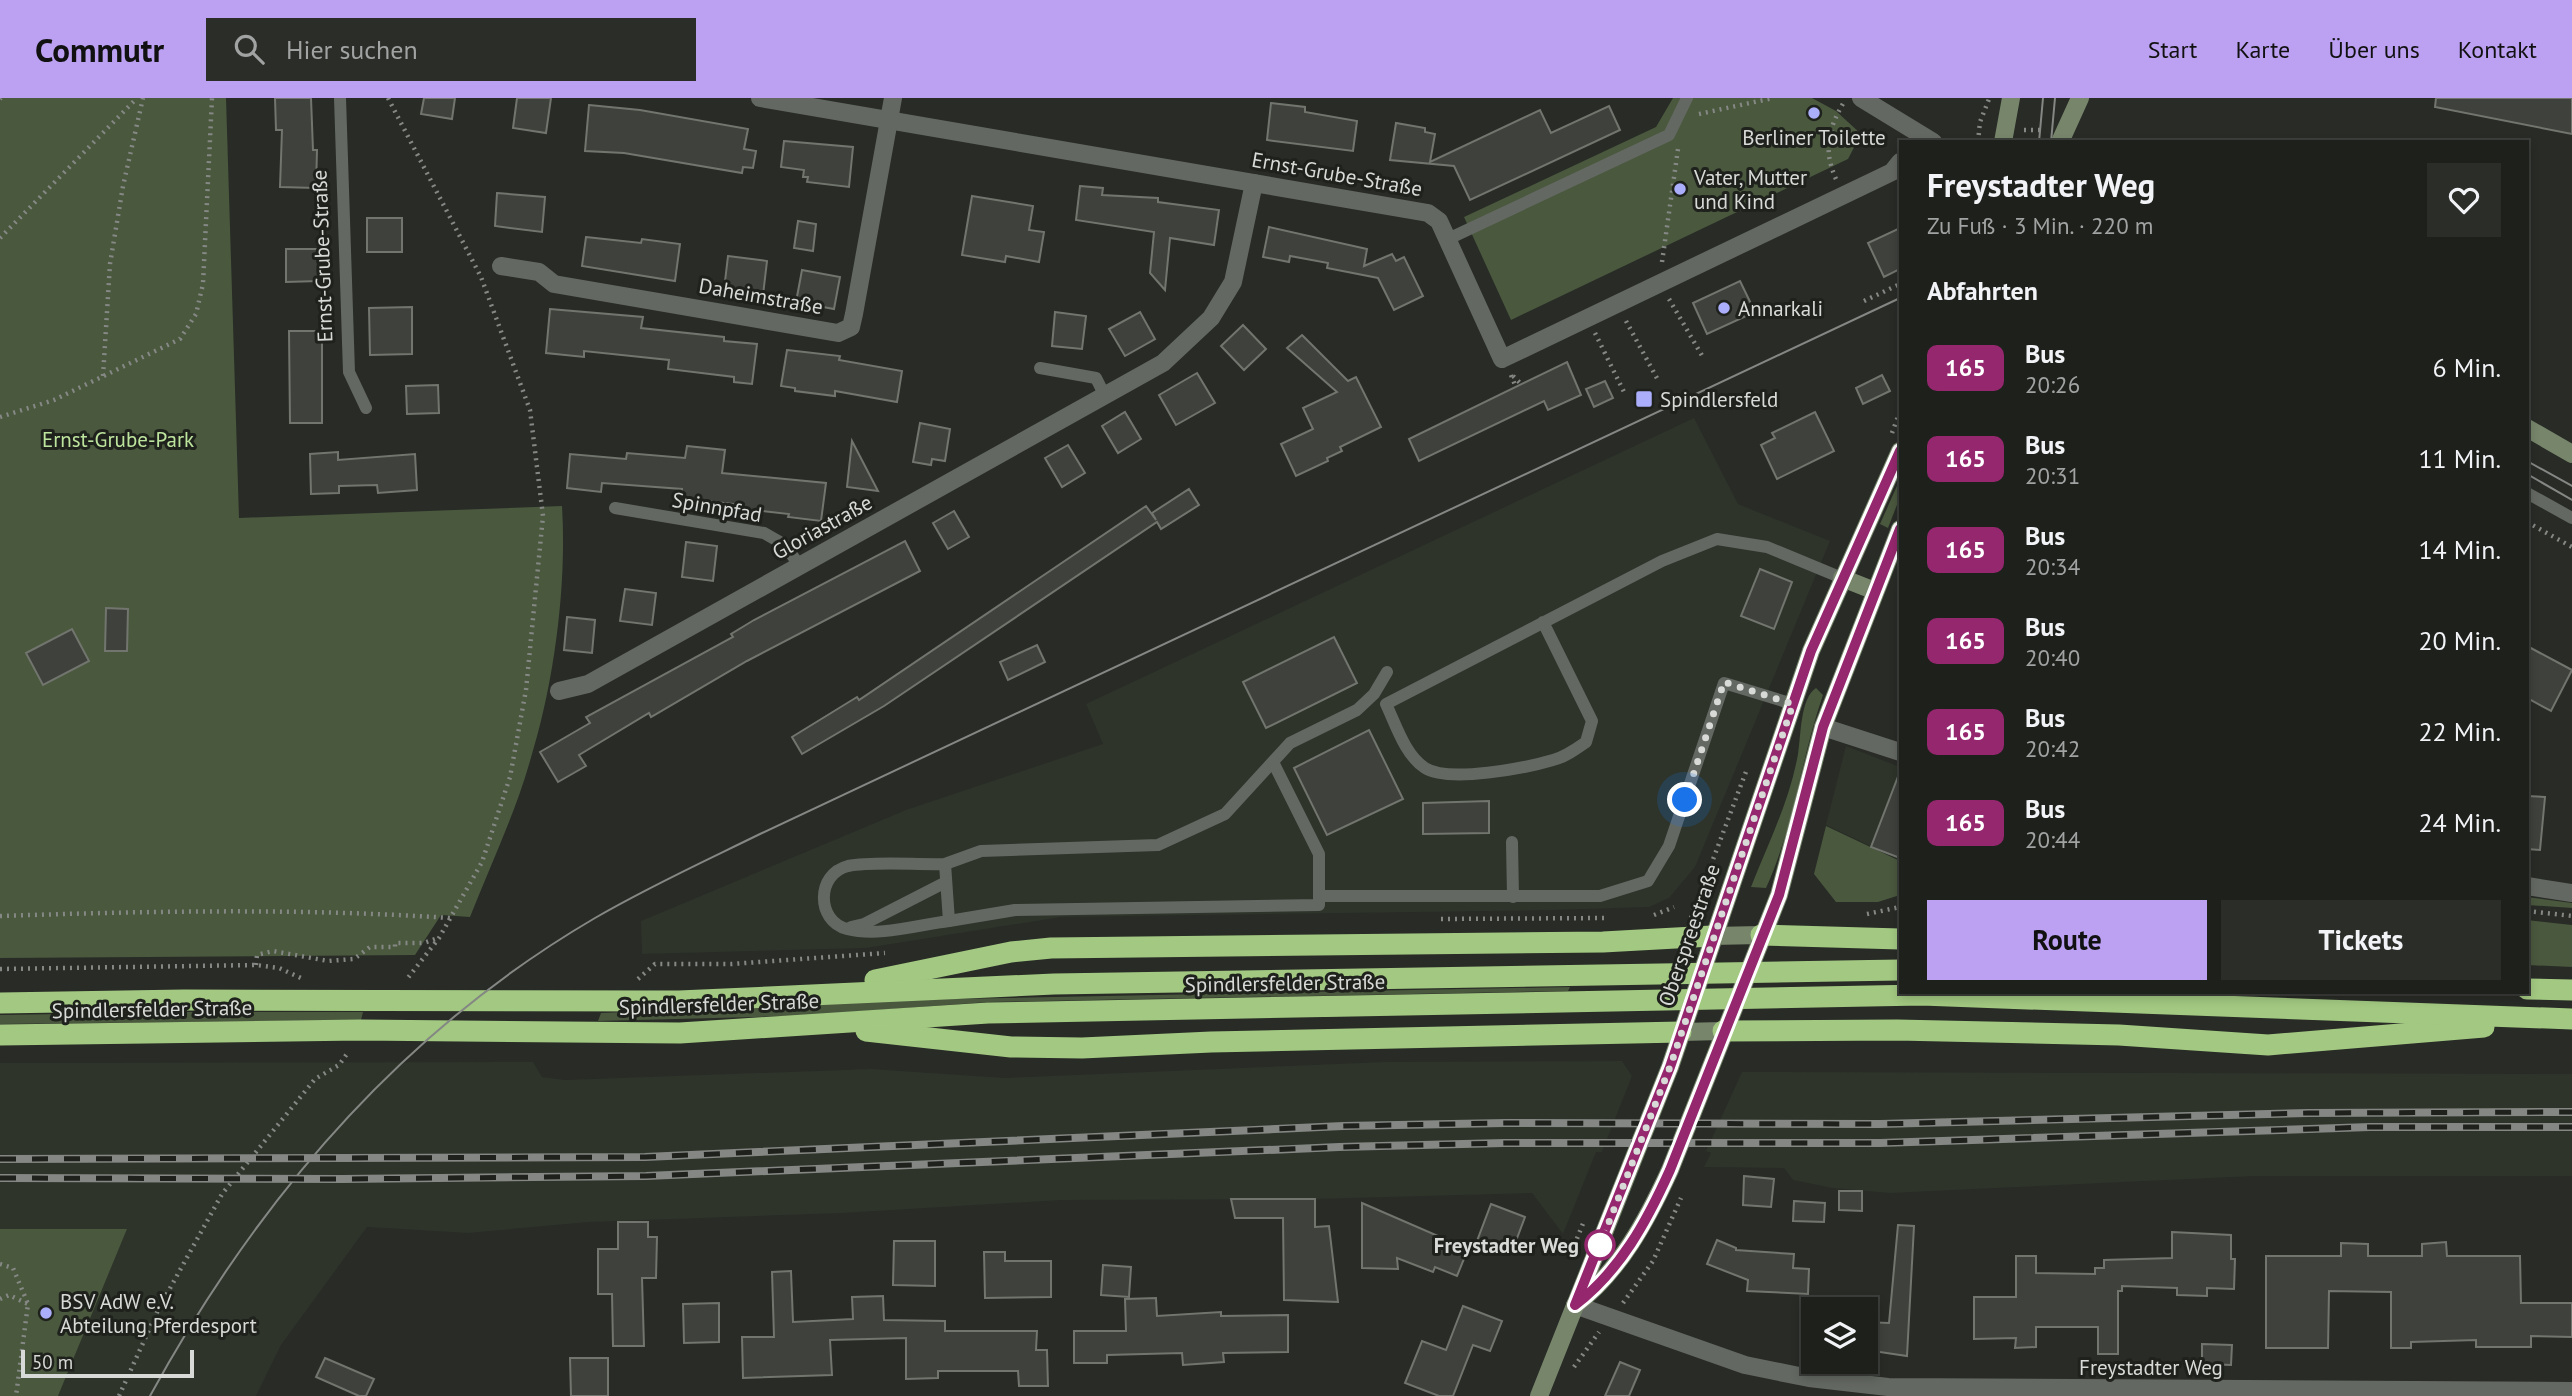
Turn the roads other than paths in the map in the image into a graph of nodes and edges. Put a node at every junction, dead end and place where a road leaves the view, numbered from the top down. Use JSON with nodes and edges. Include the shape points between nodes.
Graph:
{"nodes":[{"id":1,"x":341,"y":98,"type":"edge"},
{"id":2,"x":760,"y":98,"type":"edge"},
{"id":3,"x":893,"y":98,"type":"edge"},
{"id":4,"x":1687,"y":98,"type":"edge"},
{"id":5,"x":1861,"y":98,"type":"edge"},
{"id":6,"x":2011,"y":98,"type":"edge"},
{"id":7,"x":2080,"y":98,"type":"edge"},
{"id":8,"x":889,"y":122,"type":"junction"},
{"id":9,"x":2004,"y":136,"type":"edge"},
{"id":10,"x":2062,"y":136,"type":"edge"},
{"id":11,"x":1922,"y":139,"type":"edge"},
{"id":12,"x":1899,"y":163,"type":"edge"},
{"id":13,"x":1254,"y":183,"type":"junction"},
{"id":14,"x":1448,"y":239,"type":"junction"},
{"id":15,"x":501,"y":266,"type":"dead end"},
{"id":16,"x":1040,"y":368,"type":"dead end"},
{"id":17,"x":1105,"y":396,"type":"junction"},
{"id":18,"x":366,"y":408,"type":"dead end"},
{"id":19,"x":2529,"y":429,"type":"edge"},
{"id":20,"x":1899,"y":453,"type":"edge"},
{"id":21,"x":2572,"y":454,"type":"edge"},
{"id":22,"x":2529,"y":494,"type":"edge"},
{"id":23,"x":615,"y":508,"type":"dead end"},
{"id":24,"x":2572,"y":518,"type":"edge"},
{"id":25,"x":1899,"y":531,"type":"edge"},
{"id":26,"x":799,"y":565,"type":"junction"},
{"id":27,"x":1842,"y":578,"type":"junction"},
{"id":28,"x":1875,"y":591,"type":"junction"},
{"id":29,"x":1543,"y":622,"type":"junction"},
{"id":30,"x":1387,"y":671,"type":"dead end"},
{"id":31,"x":559,"y":691,"type":"dead end"},
{"id":32,"x":1793,"y":704,"type":"junction"},
{"id":33,"x":1823,"y":727,"type":"junction"},
{"id":34,"x":1899,"y":752,"type":"edge"},
{"id":35,"x":1273,"y":762,"type":"junction"},
{"id":36,"x":1512,"y":842,"type":"dead end"},
{"id":37,"x":946,"y":864,"type":"junction"},
{"id":38,"x":946,"y":883,"type":"junction"},
{"id":39,"x":2529,"y":886,"type":"edge"},
{"id":40,"x":2572,"y":893,"type":"edge"},
{"id":41,"x":1319,"y":896,"type":"junction"},
{"id":42,"x":1513,"y":897,"type":"junction"},
{"id":43,"x":949,"y":921,"type":"junction"},
{"id":44,"x":844,"y":928,"type":"junction"},
{"id":45,"x":1761,"y":935,"type":"junction"},
{"id":46,"x":1712,"y":936,"type":"junction"},
{"id":47,"x":1899,"y":939,"type":"edge"},
{"id":48,"x":1899,"y":970,"type":"edge"},
{"id":49,"x":2529,"y":983,"type":"edge"},
{"id":50,"x":2529,"y":989,"type":"edge"},
{"id":51,"x":2566,"y":990,"type":"edge"},
{"id":52,"x":822,"y":993,"type":"junction"},
{"id":53,"x":0,"y":1003,"type":"edge"},
{"id":54,"x":2566,"y":1018,"type":"edge"},
{"id":55,"x":822,"y":1025,"type":"junction"},
{"id":56,"x":1723,"y":1031,"type":"junction"},
{"id":57,"x":1681,"y":1032,"type":"junction"},
{"id":58,"x":0,"y":1035,"type":"edge"},
{"id":59,"x":1575,"y":1305,"type":"junction"},
{"id":60,"x":2572,"y":1391,"type":"edge"},
{"id":61,"x":2025,"y":1393,"type":"edge"},
{"id":62,"x":1539,"y":1396,"type":"edge"}],
"edges":[{"from":1,"to":18,"type":"lane","name":"Ernst-Grube-Straße","via":[[349,372]]},
{"from":2,"to":8,"type":"street","name":"Ernst-Grube-Straße"},
{"from":3,"to":8,"type":"street"},
{"from":4,"to":14,"type":"lane","via":[[1669,135]]},
{"from":5,"to":11,"type":"street"},
{"from":6,"to":9,"type":"main road"},
{"from":7,"to":10,"type":"main road"},
{"from":8,"to":13,"type":"street","name":"Ernst-Grube-Straße"},
{"from":8,"to":15,"type":"street","name":"Daheimstraße","via":[[854,314],[850,327],[838,332],[554,284],[539,272]]},
{"from":12,"to":14,"type":"street","name":"Ernst-Grube-Straße","via":[[1892,172],[1503,359]]},
{"from":13,"to":14,"type":"street","name":"Ernst-Grube-Straße","via":[[1428,213],[1439,221]]},
{"from":13,"to":17,"type":"street","name":"Gloriastraße","via":[[1233,282],[1211,318],[1163,363]]},
{"from":16,"to":17,"type":"lane","via":[[1096,378]]},
{"from":17,"to":26,"type":"street","name":"Gloriastraße"},
{"from":19,"to":21,"type":"main road"},
{"from":20,"to":27,"type":"main road","name":"Oberspreestraße"},
{"from":22,"to":24,"type":"lane"},
{"from":23,"to":26,"type":"lane","name":"Spinnpfad","via":[[764,533],[785,545]]},
{"from":25,"to":28,"type":"main road","name":"Oberspreestraße"},
{"from":26,"to":31,"type":"street","name":"Gloriastraße","via":[[589,684]]},
{"from":27,"to":28,"type":"main road"},
{"from":27,"to":29,"type":"lane","via":[[1767,547],[1717,539],[1662,561]]},
{"from":27,"to":32,"type":"main road","name":"Oberspreestraße"},
{"from":28,"to":33,"type":"main road","name":"Oberspreestraße"},
{"from":29,"to":29,"type":"lane","via":[[1386,704],[1409,751],[1424,768],[1461,774],[1518,767],[1555,760],[1586,743],[1592,721]]},
{"from":30,"to":35,"type":"lane","via":[[1374,694],[1357,710],[1290,743]]},
{"from":32,"to":42,"type":"lane","via":[[1724,682],[1669,846],[1648,881],[1600,896]]},
{"from":32,"to":46,"type":"main road","name":"Oberspreestraße"},
{"from":33,"to":34,"type":"street"},
{"from":33,"to":45,"type":"main road","name":"Oberspreestraße","via":[[1783,883]]},
{"from":35,"to":37,"type":"lane","via":[[1225,814],[1158,845],[981,851]]},
{"from":35,"to":41,"type":"lane","via":[[1319,854]]},
{"from":36,"to":42,"type":"lane"},
{"from":37,"to":38,"type":"lane"},
{"from":37,"to":44,"type":"lane","via":[[848,866],[835,872],[822,895],[829,916]]},
{"from":38,"to":43,"type":"lane"},
{"from":38,"to":44,"type":"lane","via":[[864,924]]},
{"from":39,"to":40,"type":"street"},
{"from":41,"to":42,"type":"lane"},
{"from":41,"to":43,"type":"lane","via":[[1319,905],[1016,910]]},
{"from":43,"to":44,"type":"lane","via":[[865,933]]},
{"from":45,"to":46,"type":"main road"},
{"from":45,"to":47,"type":"highway"},
{"from":45,"to":56,"type":"main road","name":"Oberspreestraße"},
{"from":46,"to":52,"type":"highway","via":[[1577,943],[1051,948],[1011,952]]},
{"from":46,"to":57,"type":"main road","name":"Oberspreestraße"},
{"from":48,"to":52,"type":"highway","name":"Spindlersfelder Straße","via":[[1041,984]]},
{"from":49,"to":51,"type":"highway"},
{"from":50,"to":51,"type":"highway"},
{"from":52,"to":53,"type":"highway","name":"Spindlersfelder Straße","via":[[679,1001]]},
{"from":54,"to":55,"type":"highway","name":"Spindlersfelder Straße","via":[[1922,995],[988,1013]]},
{"from":54,"to":56,"type":"highway","via":[[2384,1038],[2267,1045],[2119,1035]]},
{"from":55,"to":57,"type":"highway","via":[[932,1040],[1058,1048]]},
{"from":55,"to":58,"type":"highway","name":"Spindlersfelder Straße","via":[[680,1033],[358,1037]]},
{"from":56,"to":57,"type":"main road"},
{"from":56,"to":59,"type":"main road","name":"Oberspreestraße","via":[[1650,1214],[1601,1285]]},
{"from":57,"to":59,"type":"main road","name":"Oberspreestraße"},
{"from":59,"to":61,"type":"street","name":"Freystadter Weg","via":[[1745,1365],[1809,1378],[1888,1387]]},
{"from":59,"to":62,"type":"main road","name":"Oberspreestraße"},
{"from":60,"to":61,"type":"street","name":"Freystadter Weg"}]}
